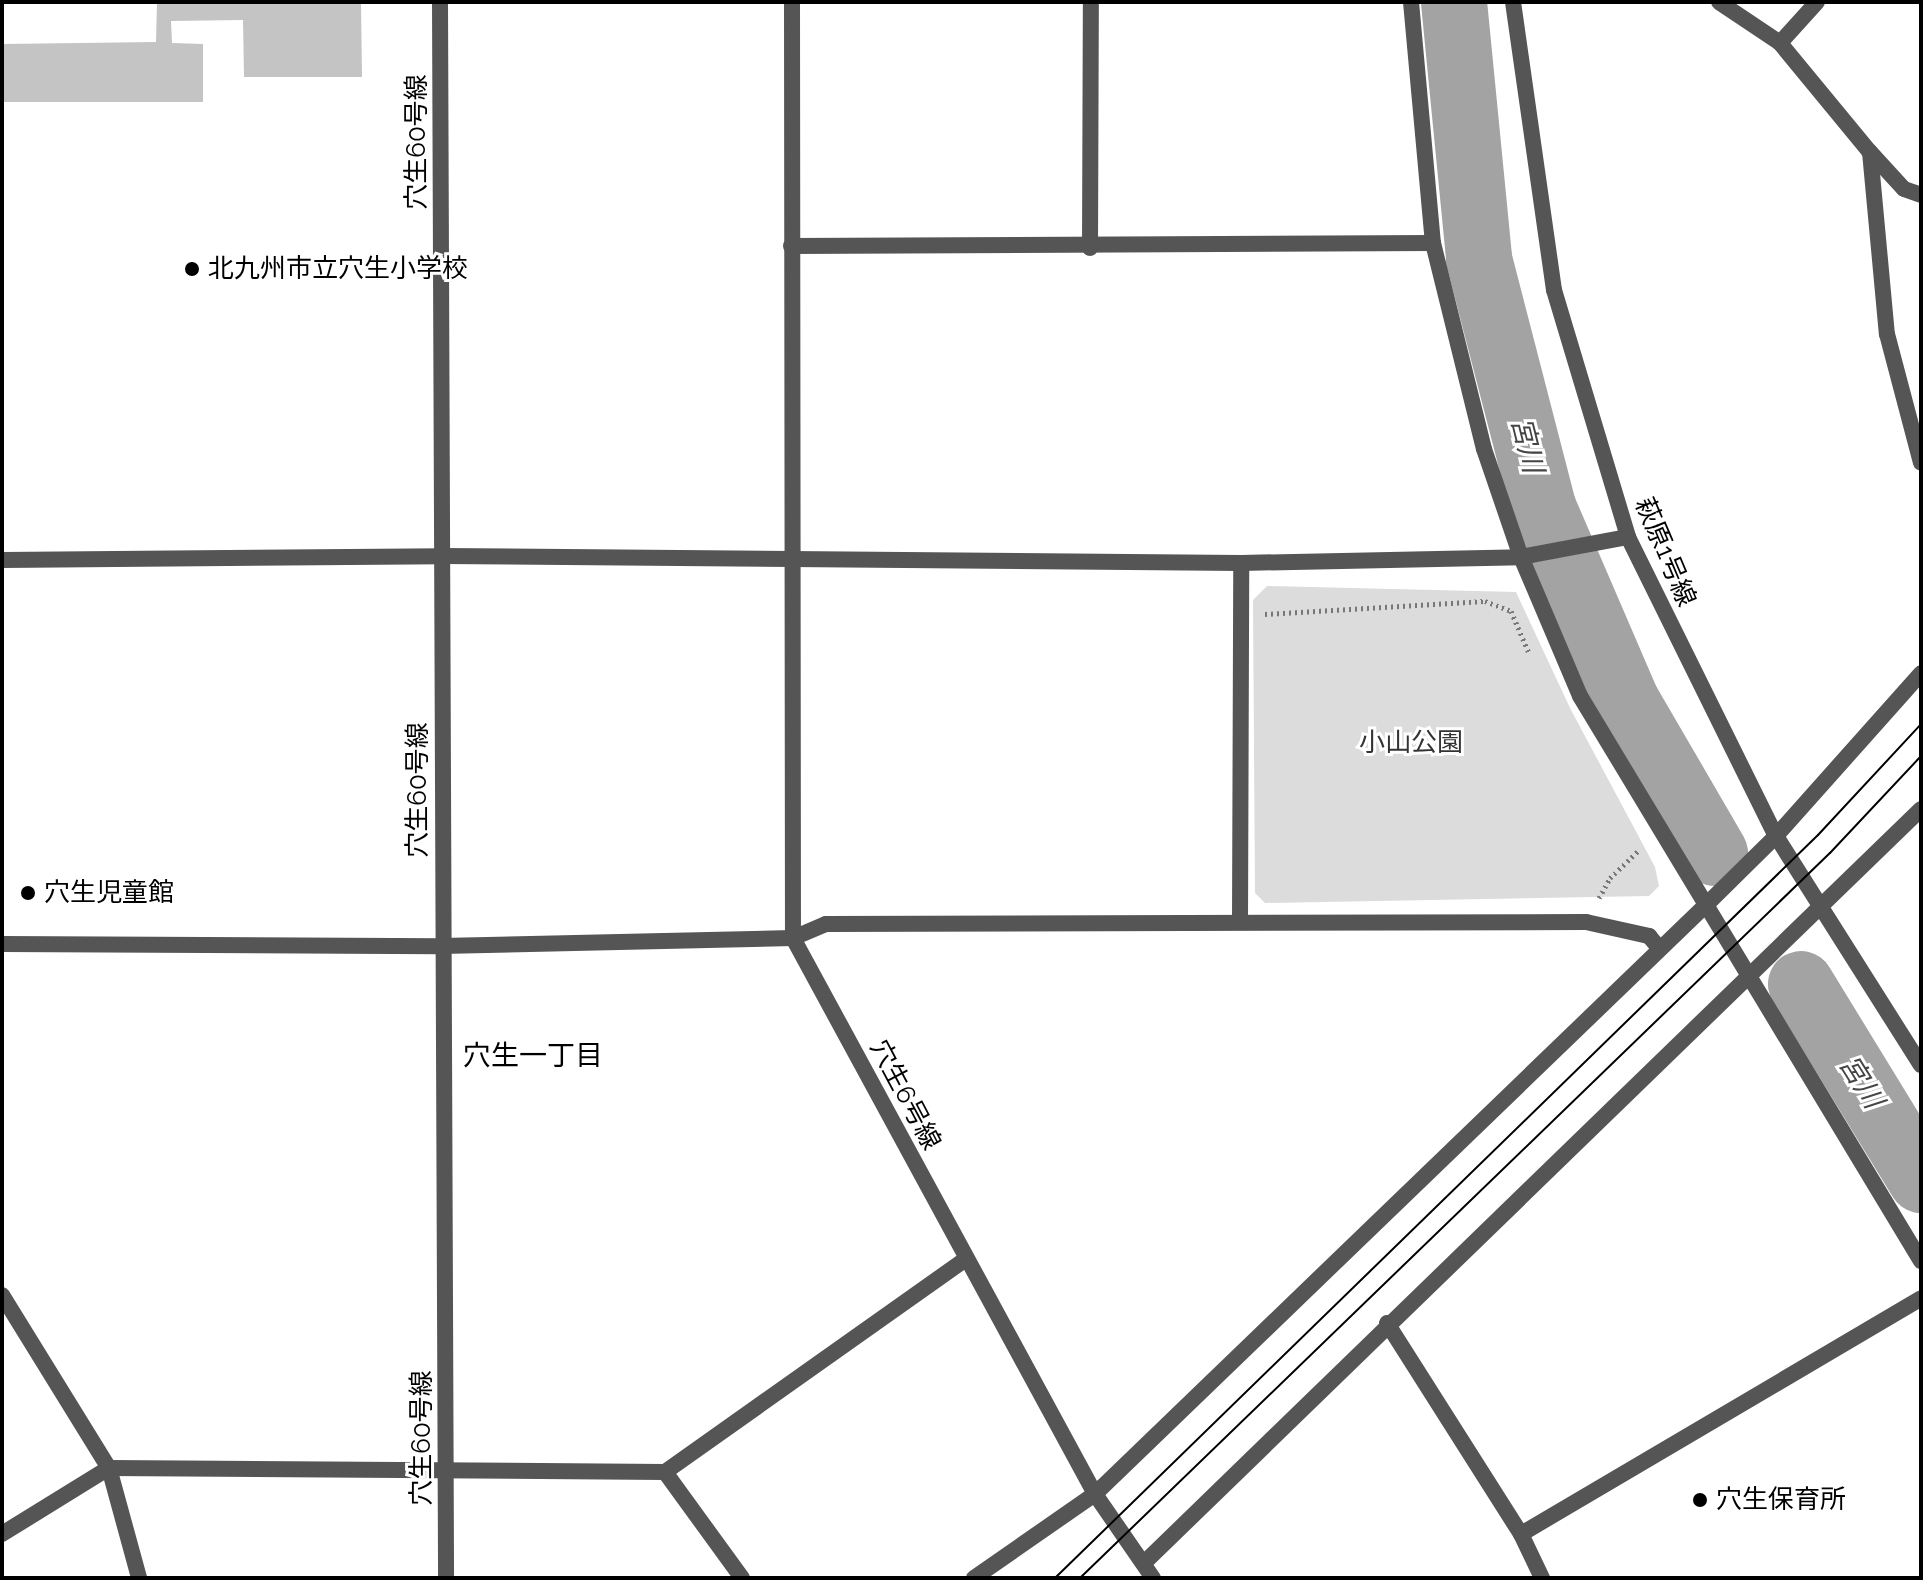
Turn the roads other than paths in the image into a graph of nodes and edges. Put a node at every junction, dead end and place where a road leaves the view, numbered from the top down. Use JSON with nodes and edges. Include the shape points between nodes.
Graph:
{"nodes":[{"id":1,"x":440,"y":2,"type":"edge"},
{"id":2,"x":792,"y":2,"type":"edge"},
{"id":3,"x":1091,"y":2,"type":"edge"},
{"id":4,"x":1411,"y":2,"type":"edge"},
{"id":5,"x":1513,"y":2,"type":"edge"},
{"id":6,"x":1719,"y":2,"type":"edge"},
{"id":7,"x":1817,"y":2,"type":"edge"},
{"id":8,"x":1780,"y":43,"type":"junction"},
{"id":9,"x":1870,"y":152,"type":"junction"},
{"id":10,"x":1921,"y":195,"type":"edge"},
{"id":11,"x":1433,"y":243,"type":"junction"},
{"id":12,"x":791,"y":246,"type":"junction"},
{"id":13,"x":1090,"y":248,"type":"junction"},
{"id":14,"x":1921,"y":463,"type":"edge"},
{"id":15,"x":1628,"y":537,"type":"junction"},
{"id":16,"x":443,"y":556,"type":"junction"},
{"id":17,"x":1521,"y":557,"type":"junction"},
{"id":18,"x":2,"y":560,"type":"edge"},
{"id":19,"x":793,"y":563,"type":"junction"},
{"id":20,"x":1241,"y":563,"type":"junction"},
{"id":21,"x":1921,"y":673,"type":"edge"},
{"id":22,"x":1921,"y":809,"type":"edge"},
{"id":23,"x":1776,"y":836,"type":"junction"},
{"id":24,"x":1704,"y":907,"type":"junction"},
{"id":25,"x":1824,"y":907,"type":"junction"},
{"id":26,"x":1240,"y":922,"type":"junction"},
{"id":27,"x":793,"y":938,"type":"junction"},
{"id":28,"x":2,"y":944,"type":"edge"},
{"id":29,"x":441,"y":946,"type":"junction"},
{"id":30,"x":1659,"y":948,"type":"junction"},
{"id":31,"x":1750,"y":979,"type":"junction"},
{"id":32,"x":1921,"y":1065,"type":"edge"},
{"id":33,"x":966,"y":1259,"type":"junction"},
{"id":34,"x":1921,"y":1261,"type":"edge"},
{"id":35,"x":2,"y":1295,"type":"edge"},
{"id":36,"x":1921,"y":1298,"type":"edge"},
{"id":37,"x":1387,"y":1323,"type":"junction"},
{"id":38,"x":109,"y":1468,"type":"junction"},
{"id":39,"x":447,"y":1471,"type":"junction"},
{"id":40,"x":665,"y":1472,"type":"junction"},
{"id":41,"x":1095,"y":1494,"type":"junction"},
{"id":42,"x":2,"y":1534,"type":"edge"},
{"id":43,"x":1521,"y":1534,"type":"junction"},
{"id":44,"x":1145,"y":1562,"type":"junction"},
{"id":45,"x":139,"y":1578,"type":"edge"},
{"id":46,"x":446,"y":1578,"type":"edge"},
{"id":47,"x":742,"y":1578,"type":"edge"},
{"id":48,"x":974,"y":1578,"type":"edge"},
{"id":49,"x":1137,"y":1578,"type":"edge"},
{"id":50,"x":1153,"y":1578,"type":"edge"},
{"id":51,"x":1542,"y":1578,"type":"edge"}],
"edges":[{"from":1,"to":16,"type":"street","name":"穴生60号線"},
{"from":2,"to":12,"type":"street"},
{"from":3,"to":13,"type":"street"},
{"from":4,"to":11,"type":"street"},
{"from":5,"to":15,"type":"street","name":"萩原1号線","via":[[1554,290]]},
{"from":6,"to":8,"type":"street"},
{"from":7,"to":8,"type":"street"},
{"from":8,"to":9,"type":"street"},
{"from":9,"to":10,"type":"street","via":[[1904,189]]},
{"from":9,"to":14,"type":"street","via":[[1887,334]]},
{"from":11,"to":13,"type":"street"},
{"from":11,"to":17,"type":"street","via":[[1484,449]]},
{"from":12,"to":13,"type":"street"},
{"from":12,"to":19,"type":"street"},
{"from":15,"to":17,"type":"street"},
{"from":15,"to":23,"type":"street","name":"萩原1号線"},
{"from":16,"to":18,"type":"street"},
{"from":16,"to":19,"type":"street"},
{"from":16,"to":29,"type":"street","name":"穴生60号線"},
{"from":17,"to":20,"type":"street"},
{"from":17,"to":24,"type":"street","via":[[1580,696]]},
{"from":19,"to":20,"type":"street"},
{"from":19,"to":27,"type":"street"},
{"from":20,"to":26,"type":"street"},
{"from":21,"to":23,"type":"street"},
{"from":22,"to":25,"type":"street"},
{"from":23,"to":24,"type":"street"},
{"from":23,"to":25,"type":"street","name":"萩原1号線"},
{"from":24,"to":30,"type":"street"},
{"from":24,"to":31,"type":"street"},
{"from":25,"to":31,"type":"street"},
{"from":25,"to":32,"type":"street","name":"萩原1号線"},
{"from":26,"to":27,"type":"street","via":[[826,924]]},
{"from":26,"to":30,"type":"street","via":[[1586,922],[1649,936]]},
{"from":27,"to":29,"type":"street"},
{"from":27,"to":33,"type":"street","name":"穴生6号線"},
{"from":28,"to":29,"type":"street"},
{"from":29,"to":39,"type":"street","name":"穴生60号線"},
{"from":30,"to":41,"type":"street"},
{"from":31,"to":34,"type":"street"},
{"from":31,"to":37,"type":"street"},
{"from":33,"to":40,"type":"street"},
{"from":33,"to":41,"type":"street","name":"穴生6号線"},
{"from":35,"to":38,"type":"street"},
{"from":36,"to":43,"type":"street"},
{"from":37,"to":43,"type":"street"},
{"from":37,"to":44,"type":"street"},
{"from":38,"to":39,"type":"street"},
{"from":38,"to":42,"type":"street"},
{"from":38,"to":45,"type":"street"},
{"from":39,"to":40,"type":"street"},
{"from":39,"to":46,"type":"street","name":"穴生60号線"},
{"from":40,"to":47,"type":"street"},
{"from":41,"to":44,"type":"street","name":"穴生6号線"},
{"from":41,"to":48,"type":"street"},
{"from":43,"to":51,"type":"street"},
{"from":44,"to":49,"type":"street"},
{"from":44,"to":50,"type":"street","name":"穴生6号線"}]}
